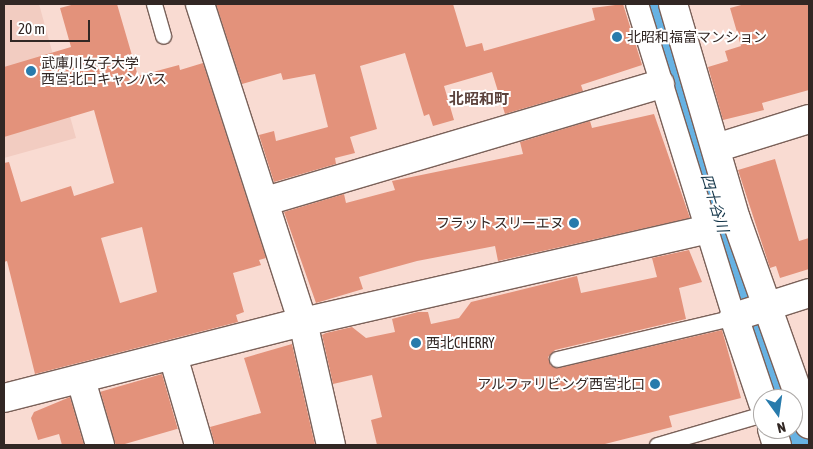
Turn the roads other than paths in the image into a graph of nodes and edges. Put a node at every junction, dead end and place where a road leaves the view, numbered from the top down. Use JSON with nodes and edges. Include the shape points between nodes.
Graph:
{"nodes":[{"id":1,"x":154,"y":4,"type":"edge"},
{"id":2,"x":200,"y":4,"type":"edge"},
{"id":3,"x":637,"y":4,"type":"edge"},
{"id":4,"x":673,"y":4,"type":"edge"},
{"id":5,"x":163,"y":36,"type":"dead end"},
{"id":6,"x":660,"y":84,"type":"junction"},
{"id":7,"x":809,"y":119,"type":"edge"},
{"id":8,"x":716,"y":148,"type":"junction"},
{"id":9,"x":683,"y":157,"type":"junction"},
{"id":10,"x":266,"y":201,"type":"junction"},
{"id":11,"x":706,"y":230,"type":"junction"},
{"id":12,"x":809,"y":293,"type":"edge"},
{"id":13,"x":751,"y":312,"type":"junction"},
{"id":14,"x":303,"y":322,"type":"junction"},
{"id":15,"x":173,"y":356,"type":"junction"},
{"id":16,"x":557,"y":359,"type":"dead end"},
{"id":17,"x":81,"y":380,"type":"junction"},
{"id":18,"x":761,"y":389,"type":"edge"},
{"id":19,"x":791,"y":389,"type":"edge"},
{"id":20,"x":4,"y":398,"type":"edge"},
{"id":21,"x":753,"y":417,"type":"edge"},
{"id":22,"x":100,"y":445,"type":"edge"},
{"id":23,"x":199,"y":445,"type":"edge"},
{"id":24,"x":330,"y":445,"type":"edge"},
{"id":25,"x":657,"y":445,"type":"edge"}],
"edges":[{"from":1,"to":5,"type":"lane"},
{"from":2,"to":10,"type":"street"},
{"from":3,"to":6,"type":"street"},
{"from":4,"to":8,"type":"street"},
{"from":6,"to":9,"type":"street"},
{"from":6,"to":10,"type":"street"},
{"from":7,"to":8,"type":"street"},
{"from":8,"to":9,"type":"street"},
{"from":8,"to":13,"type":"street"},
{"from":9,"to":11,"type":"street"},
{"from":10,"to":14,"type":"street"},
{"from":11,"to":13,"type":"street"},
{"from":11,"to":14,"type":"street"},
{"from":12,"to":13,"type":"street"},
{"from":13,"to":16,"type":"lane"},
{"from":13,"to":18,"type":"street"},
{"from":13,"to":19,"type":"street"},
{"from":14,"to":15,"type":"street"},
{"from":14,"to":24,"type":"street"},
{"from":15,"to":17,"type":"street"},
{"from":15,"to":23,"type":"street"},
{"from":17,"to":20,"type":"street"},
{"from":17,"to":22,"type":"street"},
{"from":21,"to":25,"type":"lane"}]}
